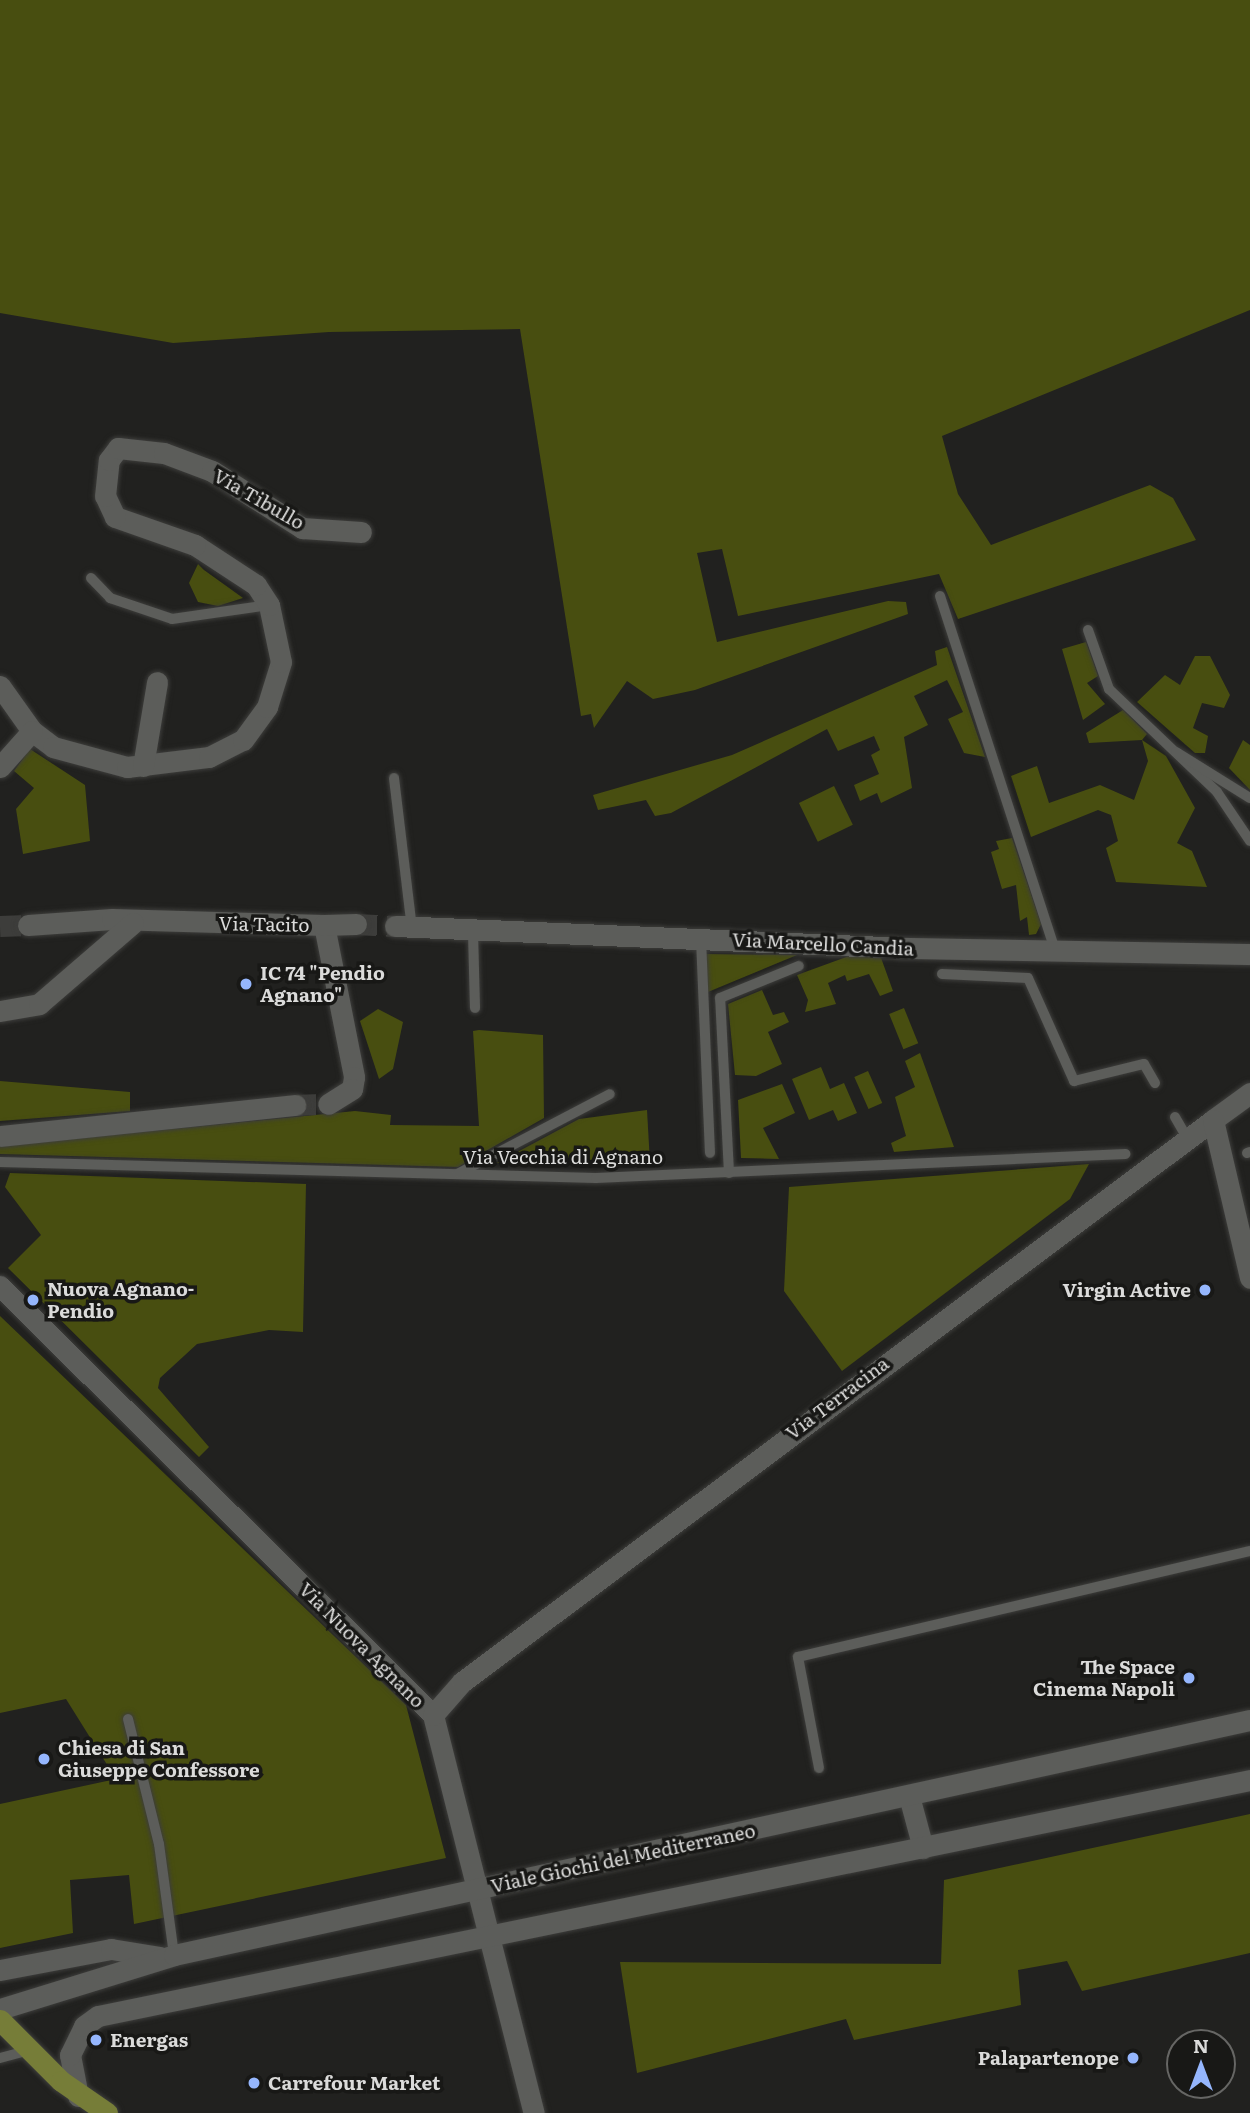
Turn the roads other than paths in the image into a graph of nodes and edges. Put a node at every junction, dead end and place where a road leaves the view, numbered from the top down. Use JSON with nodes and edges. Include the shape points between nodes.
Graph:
{"nodes":[{"id":1,"x":361,"y":532,"type":"dead end"},
{"id":2,"x":91,"y":578,"type":"dead end"},
{"id":3,"x":940,"y":596,"type":"dead end"},
{"id":4,"x":269,"y":605,"type":"junction"},
{"id":5,"x":1088,"y":630,"type":"dead end"},
{"id":6,"x":157,"y":682,"type":"dead end"},
{"id":7,"x":0,"y":686,"type":"edge"},
{"id":8,"x":32,"y":731,"type":"junction"},
{"id":9,"x":1170,"y":750,"type":"junction"},
{"id":10,"x":143,"y":766,"type":"junction"},
{"id":11,"x":0,"y":767,"type":"edge"},
{"id":12,"x":394,"y":778,"type":"dead end"},
{"id":13,"x":1250,"y":798,"type":"edge"},
{"id":14,"x":1250,"y":841,"type":"edge"},
{"id":15,"x":133,"y":923,"type":"junction"},
{"id":16,"x":356,"y":924,"type":"tunnel mouth"},
{"id":17,"x":29,"y":925,"type":"tunnel mouth"},
{"id":18,"x":324,"y":925,"type":"junction"},
{"id":19,"x":404,"y":927,"type":"joint"},
{"id":20,"x":473,"y":932,"type":"junction"},
{"id":21,"x":701,"y":939,"type":"junction"},
{"id":22,"x":1056,"y":953,"type":"junction"},
{"id":23,"x":1250,"y":954,"type":"edge"},
{"id":24,"x":799,"y":966,"type":"dead end"},
{"id":25,"x":942,"y":975,"type":"dead end"},
{"id":26,"x":475,"y":1008,"type":"dead end"},
{"id":27,"x":0,"y":1011,"type":"edge"},
{"id":28,"x":1155,"y":1083,"type":"dead end"},
{"id":29,"x":1250,"y":1093,"type":"edge"},
{"id":30,"x":610,"y":1094,"type":"dead end"},
{"id":31,"x":328,"y":1104,"type":"tunnel mouth"},
{"id":32,"x":295,"y":1105,"type":"tunnel mouth"},
{"id":33,"x":1175,"y":1117,"type":"dead end"},
{"id":34,"x":1213,"y":1120,"type":"junction"},
{"id":35,"x":0,"y":1136,"type":"edge"},
{"id":36,"x":1187,"y":1138,"type":"junction"},
{"id":37,"x":710,"y":1153,"type":"dead end"},
{"id":38,"x":1125,"y":1154,"type":"dead end"},
{"id":39,"x":0,"y":1162,"type":"edge"},
{"id":40,"x":729,"y":1173,"type":"junction"},
{"id":41,"x":457,"y":1175,"type":"junction"},
{"id":42,"x":1250,"y":1278,"type":"edge"},
{"id":43,"x":0,"y":1286,"type":"edge"},
{"id":44,"x":1250,"y":1550,"type":"edge"},
{"id":45,"x":433,"y":1715,"type":"junction"},
{"id":46,"x":128,"y":1719,"type":"dead end"},
{"id":47,"x":1250,"y":1720,"type":"edge"},
{"id":48,"x":819,"y":1768,"type":"dead end"},
{"id":49,"x":1250,"y":1780,"type":"edge"},
{"id":50,"x":909,"y":1796,"type":"junction"},
{"id":51,"x":923,"y":1848,"type":"junction"},
{"id":52,"x":479,"y":1889,"type":"junction"},
{"id":53,"x":491,"y":1938,"type":"junction"},
{"id":54,"x":168,"y":1956,"type":"junction"},
{"id":55,"x":0,"y":1970,"type":"edge"},
{"id":56,"x":0,"y":2009,"type":"edge"},
{"id":57,"x":0,"y":2020,"type":"edge"},
{"id":58,"x":30,"y":2050,"type":"junction"},
{"id":59,"x":0,"y":2058,"type":"edge"},
{"id":60,"x":78,"y":2096,"type":"junction"},
{"id":61,"x":107,"y":2113,"type":"edge"},
{"id":62,"x":534,"y":2113,"type":"edge"}],
"edges":[{"from":1,"to":4,"type":"street","name":"Via Tibullo","via":[[302,528],[212,471],[164,453],[112,451],[105,496],[115,517],[195,545],[256,585]]},
{"from":2,"to":4,"type":"lane","via":[[110,598],[172,620]]},
{"from":3,"to":22,"type":"lane"},
{"from":4,"to":10,"type":"street","name":"Via Tibullo","via":[[281,662],[256,727],[209,757]]},
{"from":5,"to":9,"type":"lane","via":[[1109,689]]},
{"from":6,"to":10,"type":"street"},
{"from":7,"to":8,"type":"street"},
{"from":8,"to":10,"type":"street","name":"Via Tibullo","via":[[76,758]]},
{"from":8,"to":11,"type":"street"},
{"from":9,"to":13,"type":"lane"},
{"from":9,"to":14,"type":"lane","via":[[1217,792]]},
{"from":12,"to":19,"type":"lane"},
{"from":15,"to":17,"type":"street","name":"Via Tacito"},
{"from":15,"to":18,"type":"street","name":"Via Tacito"},
{"from":15,"to":27,"type":"street","via":[[39,1004]]},
{"from":16,"to":18,"type":"street"},
{"from":18,"to":31,"type":"street","name":"Via Tacito","via":[[354,1077],[352,1089]]},
{"from":19,"to":20,"type":"street","name":"Via Marcello Candia"},
{"from":20,"to":21,"type":"street","name":"Via Marcello Candia"},
{"from":20,"to":26,"type":"lane"},
{"from":21,"to":22,"type":"street","name":"Via Marcello Candia"},
{"from":21,"to":37,"type":"lane"},
{"from":22,"to":23,"type":"street","name":"Via Marcello Candia"},
{"from":24,"to":40,"type":"lane","via":[[720,998]]},
{"from":25,"to":28,"type":"lane","via":[[1028,978],[1074,1081],[1144,1064]]},
{"from":29,"to":34,"type":"street","name":"Via Terracina"},
{"from":30,"to":41,"type":"lane"},
{"from":32,"to":35,"type":"street"},
{"from":33,"to":36,"type":"lane"},
{"from":34,"to":36,"type":"street","name":"Via Terracina"},
{"from":34,"to":42,"type":"street"},
{"from":36,"to":45,"type":"street","name":"Via Terracina","via":[[462,1682]]},
{"from":38,"to":40,"type":"lane","name":"Via Vecchia di Agnano"},
{"from":39,"to":41,"type":"lane","name":"Via Vecchia di Agnano"},
{"from":40,"to":41,"type":"lane","name":"Via Vecchia di Agnano"},
{"from":43,"to":45,"type":"street","name":"Via Nuova Agnano"},
{"from":44,"to":48,"type":"lane","via":[[798,1657]]},
{"from":45,"to":52,"type":"street","name":"Via Nuova Agnano"},
{"from":46,"to":54,"type":"lane","via":[[159,1844]]},
{"from":47,"to":50,"type":"street","name":"Viale Giochi del Mediterraneo"},
{"from":49,"to":51,"type":"street"},
{"from":50,"to":51,"type":"street"},
{"from":50,"to":52,"type":"street","name":"Viale Giochi del Mediterraneo"},
{"from":51,"to":53,"type":"street"},
{"from":52,"to":53,"type":"street","name":"Via Nuova Agnano"},
{"from":52,"to":54,"type":"street","name":"Viale Giochi del Mediterraneo"},
{"from":53,"to":60,"type":"street","via":[[98,2016],[69,2055]]},
{"from":53,"to":62,"type":"street","name":"Via Nuova Agnano"},
{"from":54,"to":55,"type":"street","via":[[111,1949]]},
{"from":54,"to":56,"type":"street","name":"Viale Giochi del Mediterraneo"},
{"from":57,"to":58,"type":"main road"},
{"from":58,"to":59,"type":"lane"},
{"from":58,"to":60,"type":"main road"},
{"from":60,"to":61,"type":"main road"}]}
